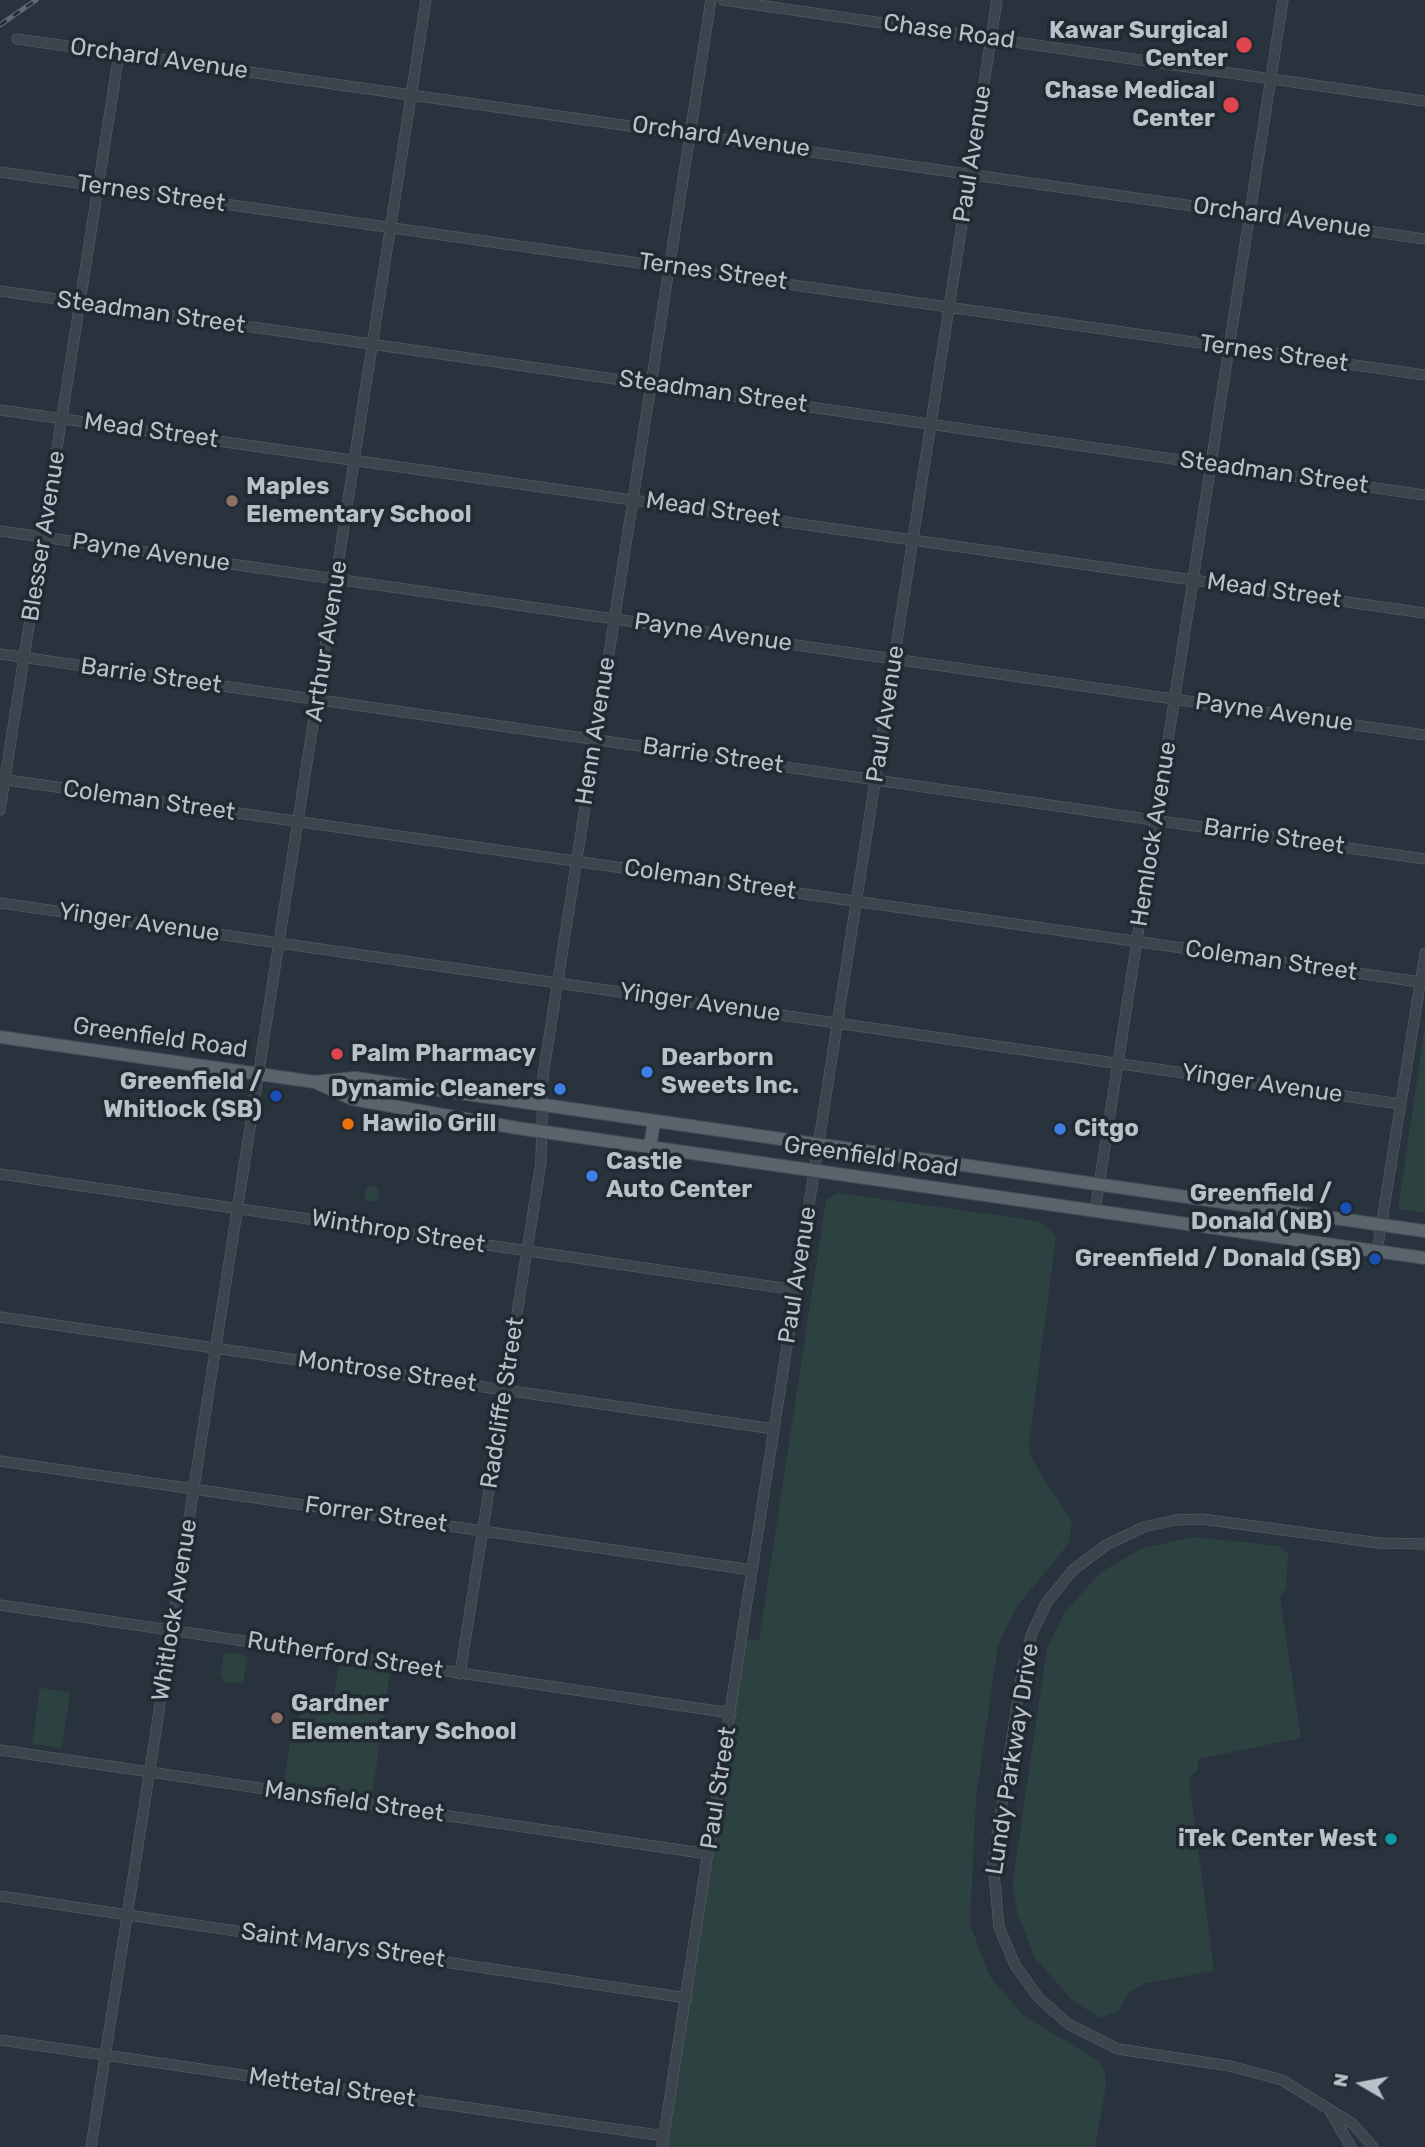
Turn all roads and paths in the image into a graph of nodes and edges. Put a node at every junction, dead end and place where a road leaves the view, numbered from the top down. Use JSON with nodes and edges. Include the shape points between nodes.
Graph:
{"nodes":[{"id":1,"x":426,"y":0,"type":"edge"},
{"id":2,"x":711,"y":0,"type":"edge"},
{"id":3,"x":723,"y":0,"type":"edge"},
{"id":4,"x":997,"y":0,"type":"edge"},
{"id":5,"x":1283,"y":0,"type":"edge"},
{"id":6,"x":991,"y":38,"type":"junction"},
{"id":7,"x":17,"y":39,"type":"dead end"},
{"id":8,"x":119,"y":54,"type":"junction"},
{"id":9,"x":1272,"y":79,"type":"junction"},
{"id":10,"x":412,"y":93,"type":"junction"},
{"id":11,"x":1425,"y":101,"type":"edge"},
{"id":12,"x":689,"y":133,"type":"junction"},
{"id":13,"x":0,"y":172,"type":"edge"},
{"id":14,"x":971,"y":173,"type":"junction"},
{"id":15,"x":98,"y":186,"type":"junction"},
{"id":16,"x":1251,"y":214,"type":"junction"},
{"id":17,"x":391,"y":228,"type":"junction"},
{"id":18,"x":1425,"y":239,"type":"edge"},
{"id":19,"x":669,"y":265,"type":"junction"},
{"id":20,"x":0,"y":291,"type":"edge"},
{"id":21,"x":80,"y":303,"type":"junction"},
{"id":22,"x":949,"y":307,"type":"junction"},
{"id":23,"x":373,"y":343,"type":"junction"},
{"id":24,"x":1230,"y":347,"type":"junction"},
{"id":25,"x":1425,"y":375,"type":"edge"},
{"id":26,"x":651,"y":383,"type":"junction"},
{"id":27,"x":0,"y":410,"type":"edge"},
{"id":28,"x":62,"y":418,"type":"junction"},
{"id":29,"x":931,"y":424,"type":"junction"},
{"id":30,"x":355,"y":460,"type":"junction"},
{"id":31,"x":1211,"y":464,"type":"junction"},
{"id":32,"x":1425,"y":495,"type":"edge"},
{"id":33,"x":633,"y":498,"type":"junction"},
{"id":34,"x":0,"y":531,"type":"edge"},
{"id":35,"x":43,"y":538,"type":"junction"},
{"id":36,"x":913,"y":539,"type":"junction"},
{"id":37,"x":336,"y":579,"type":"junction"},
{"id":38,"x":1193,"y":579,"type":"junction"},
{"id":39,"x":1425,"y":612,"type":"edge"},
{"id":40,"x":614,"y":619,"type":"junction"},
{"id":41,"x":0,"y":654,"type":"edge"},
{"id":42,"x":24,"y":658,"type":"junction"},
{"id":43,"x":894,"y":659,"type":"junction"},
{"id":44,"x":1175,"y":699,"type":"junction"},
{"id":45,"x":318,"y":700,"type":"junction"},
{"id":46,"x":1425,"y":735,"type":"edge"},
{"id":47,"x":596,"y":739,"type":"junction"},
{"id":48,"x":2,"y":780,"type":"edge"},
{"id":49,"x":876,"y":780,"type":"junction"},
{"id":50,"x":0,"y":810,"type":"edge"},
{"id":51,"x":1156,"y":821,"type":"junction"},
{"id":52,"x":299,"y":823,"type":"junction"},
{"id":53,"x":1425,"y":859,"type":"edge"},
{"id":54,"x":576,"y":860,"type":"junction"},
{"id":55,"x":857,"y":901,"type":"junction"},
{"id":56,"x":0,"y":903,"type":"edge"},
{"id":57,"x":1137,"y":942,"type":"junction"},
{"id":58,"x":280,"y":943,"type":"junction"},
{"id":59,"x":1425,"y":953,"type":"edge"},
{"id":60,"x":557,"y":982,"type":"junction"},
{"id":61,"x":1420,"y":982,"type":"junction"},
{"id":62,"x":838,"y":1022,"type":"junction"},
{"id":63,"x":0,"y":1037,"type":"edge"},
{"id":64,"x":1118,"y":1063,"type":"junction"},
{"id":65,"x":259,"y":1073,"type":"junction"},
{"id":66,"x":315,"y":1082,"type":"junction"},
{"id":67,"x":1401,"y":1104,"type":"junction"},
{"id":68,"x":541,"y":1105,"type":"junction"},
{"id":69,"x":654,"y":1121,"type":"junction"},
{"id":70,"x":542,"y":1132,"type":"junction"},
{"id":71,"x":819,"y":1144,"type":"junction"},
{"id":72,"x":650,"y":1147,"type":"junction"},
{"id":73,"x":815,"y":1170,"type":"junction"},
{"id":74,"x":0,"y":1174,"type":"edge"},
{"id":75,"x":1099,"y":1185,"type":"junction"},
{"id":76,"x":238,"y":1208,"type":"junction"},
{"id":77,"x":1095,"y":1211,"type":"junction"},
{"id":78,"x":1381,"y":1225,"type":"junction"},
{"id":79,"x":1425,"y":1231,"type":"edge"},
{"id":80,"x":527,"y":1251,"type":"junction"},
{"id":81,"x":1377,"y":1252,"type":"junction"},
{"id":82,"x":1425,"y":1258,"type":"edge"},
{"id":83,"x":796,"y":1290,"type":"junction"},
{"id":84,"x":0,"y":1317,"type":"edge"},
{"id":85,"x":216,"y":1347,"type":"junction"},
{"id":86,"x":505,"y":1390,"type":"junction"},
{"id":87,"x":774,"y":1429,"type":"junction"},
{"id":88,"x":0,"y":1461,"type":"edge"},
{"id":89,"x":194,"y":1489,"type":"junction"},
{"id":90,"x":482,"y":1531,"type":"junction"},
{"id":91,"x":1425,"y":1544,"type":"edge"},
{"id":92,"x":752,"y":1570,"type":"junction"},
{"id":93,"x":0,"y":1605,"type":"edge"},
{"id":94,"x":172,"y":1629,"type":"junction"},
{"id":95,"x":460,"y":1674,"type":"junction"},
{"id":96,"x":731,"y":1713,"type":"junction"},
{"id":97,"x":0,"y":1751,"type":"edge"},
{"id":98,"x":149,"y":1772,"type":"junction"},
{"id":99,"x":708,"y":1854,"type":"junction"},
{"id":100,"x":0,"y":1896,"type":"edge"},
{"id":101,"x":127,"y":1914,"type":"junction"},
{"id":102,"x":687,"y":1998,"type":"junction"},
{"id":103,"x":0,"y":2040,"type":"edge"},
{"id":104,"x":105,"y":2055,"type":"junction"},
{"id":105,"x":1329,"y":2109,"type":"junction"},
{"id":106,"x":663,"y":2142,"type":"edge"},
{"id":107,"x":91,"y":2147,"type":"edge"},
{"id":108,"x":1351,"y":2147,"type":"edge"},
{"id":109,"x":1373,"y":2147,"type":"edge"}],
"edges":[{"from":1,"to":10,"type":"street","name":"Arthur Avenue"},
{"from":2,"to":12,"type":"street","name":"Henn Avenue"},
{"from":3,"to":6,"type":"street","name":"Chase Road"},
{"from":4,"to":6,"type":"street","name":"Paul Avenue"},
{"from":5,"to":9,"type":"street","name":"Hemlock Avenue"},
{"from":6,"to":9,"type":"street","name":"Chase Road"},
{"from":6,"to":14,"type":"street","name":"Paul Avenue"},
{"from":7,"to":8,"type":"street","name":"Orchard Avenue"},
{"from":8,"to":10,"type":"street","name":"Orchard Avenue"},
{"from":8,"to":15,"type":"street","name":"Blesser Avenue"},
{"from":9,"to":11,"type":"street","name":"Chase Road"},
{"from":9,"to":16,"type":"street","name":"Hemlock Avenue"},
{"from":10,"to":12,"type":"street","name":"Orchard Avenue"},
{"from":10,"to":17,"type":"street","name":"Arthur Avenue"},
{"from":12,"to":14,"type":"street","name":"Orchard Avenue"},
{"from":12,"to":19,"type":"street","name":"Henn Avenue"},
{"from":13,"to":15,"type":"street","name":"Ternes Street"},
{"from":14,"to":16,"type":"street","name":"Orchard Avenue"},
{"from":14,"to":22,"type":"street","name":"Paul Avenue"},
{"from":15,"to":17,"type":"street","name":"Ternes Street"},
{"from":15,"to":21,"type":"street","name":"Blesser Avenue"},
{"from":16,"to":18,"type":"street","name":"Orchard Avenue"},
{"from":16,"to":24,"type":"street","name":"Hemlock Avenue"},
{"from":17,"to":19,"type":"street","name":"Ternes Street"},
{"from":17,"to":23,"type":"street","name":"Arthur Avenue"},
{"from":19,"to":22,"type":"street","name":"Ternes Street"},
{"from":19,"to":26,"type":"street","name":"Henn Avenue"},
{"from":20,"to":21,"type":"street","name":"Steadman Street"},
{"from":21,"to":23,"type":"street","name":"Steadman Street"},
{"from":21,"to":28,"type":"street","name":"Blesser Avenue"},
{"from":22,"to":24,"type":"street","name":"Ternes Street"},
{"from":22,"to":29,"type":"street","name":"Paul Avenue"},
{"from":23,"to":26,"type":"street","name":"Steadman Street"},
{"from":23,"to":30,"type":"street","name":"Arthur Avenue"},
{"from":24,"to":25,"type":"street","name":"Ternes Street"},
{"from":24,"to":31,"type":"street","name":"Hemlock Avenue"},
{"from":26,"to":29,"type":"street","name":"Steadman Street"},
{"from":26,"to":33,"type":"street","name":"Henn Avenue"},
{"from":27,"to":28,"type":"street","name":"Mead Street"},
{"from":28,"to":30,"type":"street","name":"Mead Street"},
{"from":28,"to":35,"type":"street","name":"Blesser Avenue"},
{"from":29,"to":31,"type":"street","name":"Steadman Street"},
{"from":29,"to":36,"type":"street","name":"Paul Avenue"},
{"from":30,"to":33,"type":"street","name":"Mead Street"},
{"from":30,"to":37,"type":"street","name":"Arthur Avenue"},
{"from":31,"to":32,"type":"street","name":"Steadman Street"},
{"from":31,"to":38,"type":"street","name":"Hemlock Avenue"},
{"from":33,"to":36,"type":"street","name":"Mead Street"},
{"from":33,"to":40,"type":"street","name":"Henn Avenue"},
{"from":34,"to":35,"type":"street","name":"Payne Avenue"},
{"from":35,"to":37,"type":"street","name":"Payne Avenue"},
{"from":35,"to":42,"type":"street","name":"Blesser Avenue"},
{"from":36,"to":38,"type":"street","name":"Mead Street"},
{"from":36,"to":43,"type":"street","name":"Paul Avenue"},
{"from":37,"to":40,"type":"street","name":"Payne Avenue"},
{"from":37,"to":45,"type":"street","name":"Arthur Avenue"},
{"from":38,"to":39,"type":"street","name":"Mead Street"},
{"from":38,"to":44,"type":"street","name":"Hemlock Avenue"},
{"from":40,"to":43,"type":"street","name":"Payne Avenue"},
{"from":40,"to":47,"type":"street","name":"Henn Avenue"},
{"from":41,"to":42,"type":"street","name":"Barrie Street"},
{"from":42,"to":45,"type":"street","name":"Barrie Street"},
{"from":42,"to":48,"type":"street","name":"Blesser Avenue"},
{"from":43,"to":44,"type":"street","name":"Payne Avenue"},
{"from":43,"to":49,"type":"street","name":"Paul Avenue"},
{"from":44,"to":46,"type":"street","name":"Payne Avenue"},
{"from":44,"to":51,"type":"street","name":"Hemlock Avenue"},
{"from":45,"to":47,"type":"street","name":"Barrie Street"},
{"from":45,"to":52,"type":"street","name":"Arthur Avenue"},
{"from":47,"to":49,"type":"street","name":"Barrie Street"},
{"from":47,"to":54,"type":"street","name":"Henn Avenue"},
{"from":48,"to":50,"type":"street","name":"Blesser Avenue"},
{"from":48,"to":52,"type":"street","name":"Coleman Street"},
{"from":49,"to":51,"type":"street","name":"Barrie Street"},
{"from":49,"to":55,"type":"street","name":"Paul Avenue"},
{"from":51,"to":53,"type":"street","name":"Barrie Street"},
{"from":51,"to":57,"type":"street","name":"Hemlock Avenue"},
{"from":52,"to":54,"type":"street","name":"Coleman Street"},
{"from":52,"to":58,"type":"street","name":"Arthur Avenue"},
{"from":54,"to":55,"type":"street","name":"Coleman Street"},
{"from":54,"to":60,"type":"street","name":"Henn Avenue"},
{"from":55,"to":57,"type":"street","name":"Coleman Street"},
{"from":55,"to":62,"type":"street","name":"Paul Avenue"},
{"from":56,"to":58,"type":"street","name":"Yinger Avenue"},
{"from":57,"to":61,"type":"street","name":"Coleman Street"},
{"from":57,"to":64,"type":"street","name":"Hemlock Avenue"},
{"from":58,"to":60,"type":"street","name":"Yinger Avenue"},
{"from":58,"to":65,"type":"street","name":"Arthur Avenue"},
{"from":59,"to":61,"type":"street"},
{"from":60,"to":62,"type":"street","name":"Yinger Avenue"},
{"from":60,"to":68,"type":"street","name":"Henn Avenue"},
{"from":61,"to":67,"type":"street"},
{"from":62,"to":64,"type":"street","name":"Yinger Avenue"},
{"from":62,"to":71,"type":"street","name":"Paul Avenue"},
{"from":63,"to":65,"type":"main road","name":"Greenfield Road"},
{"from":64,"to":67,"type":"street","name":"Yinger Avenue"},
{"from":64,"to":75,"type":"street","name":"Hemlock Avenue"},
{"from":65,"to":66,"type":"main road","name":"Greenfield Road"},
{"from":65,"to":76,"type":"street","name":"Whitlock Avenue"},
{"from":66,"to":68,"type":"main road","name":"Greenfield Road","via":[[355,1078]]},
{"from":66,"to":70,"type":"main road","name":"Greenfield Road","via":[[352,1098]]},
{"from":67,"to":78,"type":"street"},
{"from":68,"to":69,"type":"main road","name":"Greenfield Road"},
{"from":68,"to":70,"type":"street","name":"Henn Avenue"},
{"from":69,"to":71,"type":"main road","name":"Greenfield Road"},
{"from":69,"to":72,"type":"main road"},
{"from":70,"to":72,"type":"main road","name":"Greenfield Road"},
{"from":70,"to":80,"type":"street","name":"Radcliffe Street"},
{"from":71,"to":73,"type":"street","name":"Paul Avenue"},
{"from":71,"to":75,"type":"main road","name":"Greenfield Road"},
{"from":72,"to":73,"type":"main road","name":"Greenfield Road"},
{"from":73,"to":77,"type":"main road","name":"Greenfield Road"},
{"from":73,"to":83,"type":"street","name":"Paul Avenue"},
{"from":74,"to":76,"type":"street","name":"Winthrop Street"},
{"from":75,"to":77,"type":"street","name":"Hemlock Avenue"},
{"from":75,"to":78,"type":"main road","name":"Greenfield Road"},
{"from":76,"to":80,"type":"street","name":"Winthrop Street"},
{"from":76,"to":85,"type":"street","name":"Whitlock Avenue"},
{"from":77,"to":81,"type":"main road","name":"Greenfield Road"},
{"from":78,"to":79,"type":"main road","name":"Greenfield Road"},
{"from":78,"to":81,"type":"street"},
{"from":80,"to":83,"type":"street","name":"Winthrop Street"},
{"from":80,"to":86,"type":"street","name":"Radcliffe Street"},
{"from":81,"to":82,"type":"main road","name":"Greenfield Road"},
{"from":83,"to":87,"type":"street","name":"Paul Avenue"},
{"from":84,"to":85,"type":"street","name":"Montrose Street"},
{"from":85,"to":86,"type":"street","name":"Montrose Street"},
{"from":85,"to":89,"type":"street","name":"Whitlock Avenue"},
{"from":86,"to":87,"type":"street","name":"Montrose Street"},
{"from":86,"to":90,"type":"street","name":"Radcliffe Street"},
{"from":87,"to":92,"type":"street","name":"Paul Street"},
{"from":88,"to":89,"type":"street","name":"Forrer Street"},
{"from":89,"to":90,"type":"street","name":"Forrer Street"},
{"from":89,"to":94,"type":"street","name":"Whitlock Avenue"},
{"from":90,"to":92,"type":"street","name":"Forrer Street"},
{"from":90,"to":95,"type":"street","name":"Radcliffe Street"},
{"from":91,"to":105,"type":"street","name":"Lundy Parkway Drive","via":[[1378,1543],[1202,1519],[1144,1527],[1106,1545],[1073,1570],[1047,1602],[1023,1666],[993,1863],[999,1927],[1015,1965],[1038,1997],[1095,2040],[1118,2049],[1263,2073]]},
{"from":92,"to":96,"type":"street","name":"Paul Street"},
{"from":93,"to":94,"type":"street","name":"Rutherford Street"},
{"from":94,"to":95,"type":"street","name":"Rutherford Street"},
{"from":94,"to":98,"type":"street","name":"Whitlock Avenue"},
{"from":95,"to":96,"type":"street","name":"Rutherford Street"},
{"from":96,"to":99,"type":"street","name":"Paul Street"},
{"from":97,"to":98,"type":"street","name":"Mansfield Street"},
{"from":98,"to":99,"type":"street","name":"Mansfield Street"},
{"from":98,"to":101,"type":"street","name":"Whitlock Avenue"},
{"from":99,"to":102,"type":"street","name":"Paul Street"},
{"from":100,"to":101,"type":"street","name":"Saint Marys Street"},
{"from":101,"to":102,"type":"street","name":"Saint Marys Street"},
{"from":101,"to":104,"type":"street","name":"Whitlock Avenue"},
{"from":102,"to":106,"type":"street","name":"Paul Street"},
{"from":103,"to":104,"type":"street","name":"Mettetal Street"},
{"from":104,"to":106,"type":"street","name":"Mettetal Street"},
{"from":104,"to":107,"type":"street","name":"Whitlock Avenue"},
{"from":105,"to":108,"type":"street","name":"Lundy Parkway Drive"},
{"from":105,"to":109,"type":"street","name":"Lundy Parkway Drive","via":[[1353,2124]]}]}
